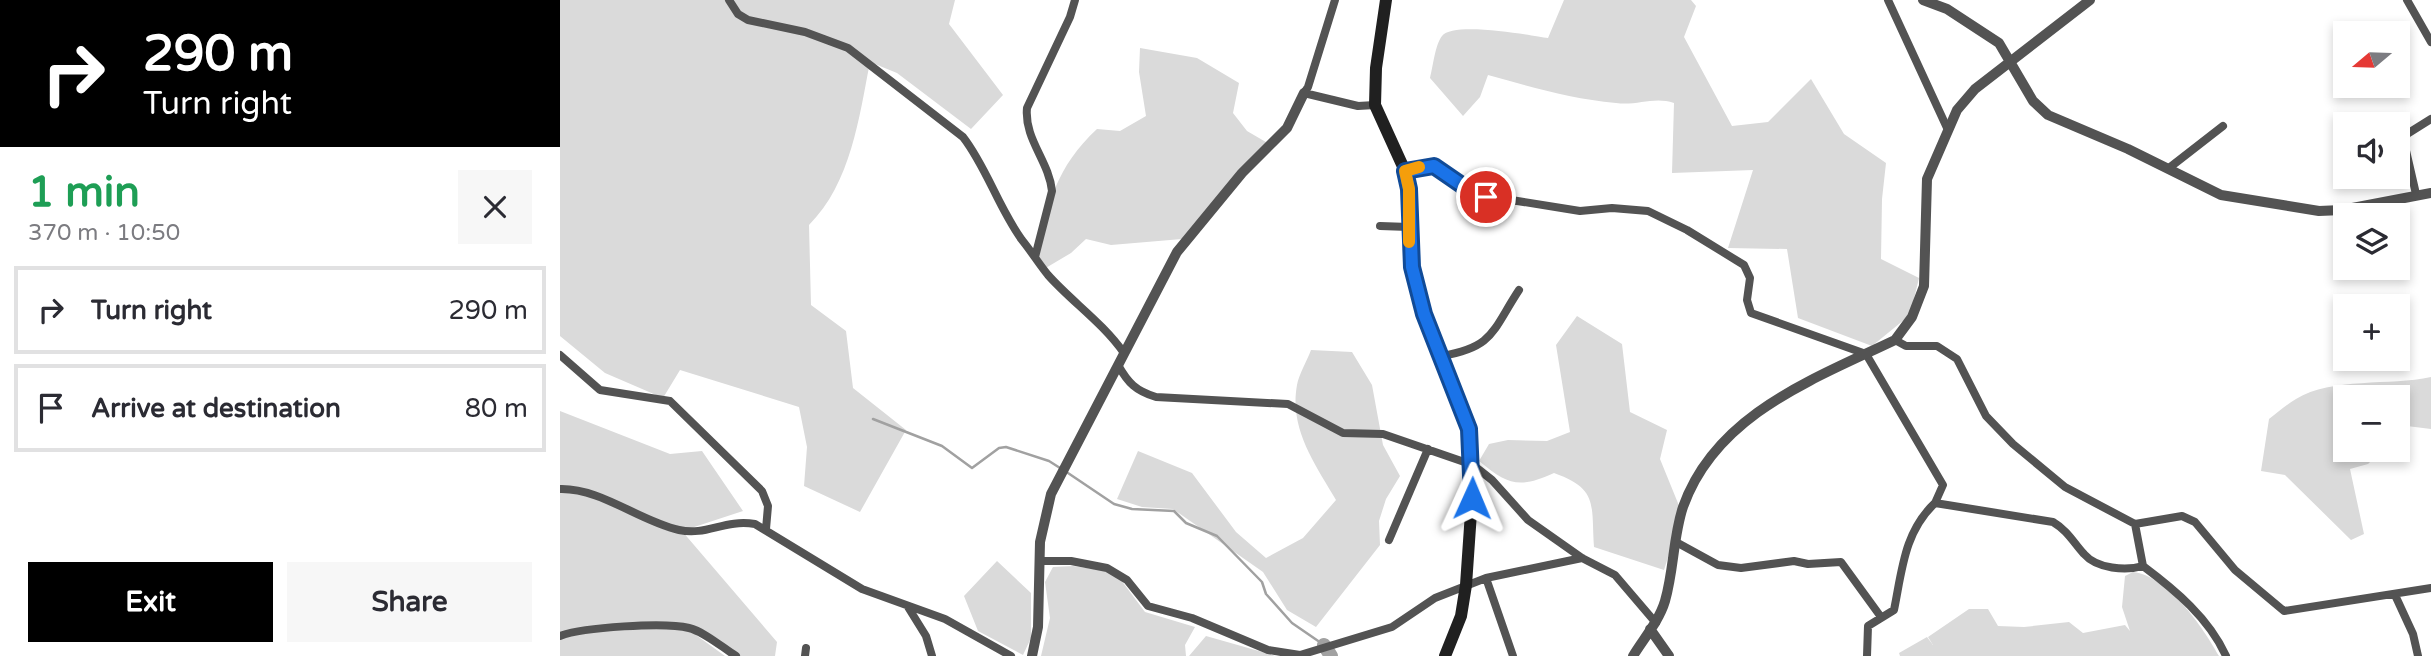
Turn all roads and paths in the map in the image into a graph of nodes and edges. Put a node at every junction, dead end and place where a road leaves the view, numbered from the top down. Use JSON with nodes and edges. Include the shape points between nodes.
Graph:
{"nodes":[{"id":1,"x":729,"y":0,"type":"edge"},
{"id":2,"x":1075,"y":0,"type":"edge"},
{"id":3,"x":1335,"y":0,"type":"edge"},
{"id":4,"x":1386,"y":0,"type":"edge"},
{"id":5,"x":1888,"y":0,"type":"edge"},
{"id":6,"x":1923,"y":0,"type":"edge"},
{"id":7,"x":2090,"y":0,"type":"edge"},
{"id":8,"x":2407,"y":0,"type":"edge"},
{"id":9,"x":2431,"y":42,"type":"edge"},
{"id":10,"x":2012,"y":63,"type":"junction"},
{"id":11,"x":1304,"y":93,"type":"junction"},
{"id":12,"x":1376,"y":105,"type":"junction"},
{"id":13,"x":2431,"y":119,"type":"edge"},
{"id":14,"x":2223,"y":126,"type":"dead end"},
{"id":15,"x":1948,"y":130,"type":"junction"},
{"id":16,"x":2169,"y":168,"type":"junction"},
{"id":17,"x":1405,"y":171,"type":"junction"},
{"id":18,"x":2431,"y":193,"type":"edge"},
{"id":19,"x":2416,"y":194,"type":"junction"},
{"id":20,"x":1380,"y":226,"type":"dead end"},
{"id":21,"x":1409,"y":227,"type":"junction"},
{"id":22,"x":1035,"y":257,"type":"junction"},
{"id":23,"x":1519,"y":290,"type":"dead end"},
{"id":24,"x":1895,"y":341,"type":"junction"},
{"id":25,"x":1124,"y":352,"type":"junction"},
{"id":26,"x":1866,"y":354,"type":"junction"},
{"id":27,"x":560,"y":355,"type":"edge"},
{"id":28,"x":1442,"y":356,"type":"junction"},
{"id":29,"x":1118,"y":365,"type":"junction"},
{"id":30,"x":1428,"y":449,"type":"junction"},
{"id":31,"x":1473,"y":465,"type":"junction"},
{"id":32,"x":560,"y":489,"type":"edge"},
{"id":33,"x":1935,"y":503,"type":"junction"},
{"id":34,"x":2136,"y":524,"type":"junction"},
{"id":35,"x":766,"y":529,"type":"junction"},
{"id":36,"x":1389,"y":540,"type":"dead end"},
{"id":37,"x":1676,"y":542,"type":"junction"},
{"id":38,"x":1582,"y":558,"type":"junction"},
{"id":39,"x":1039,"y":561,"type":"junction"},
{"id":40,"x":2143,"y":566,"type":"junction"},
{"id":41,"x":1486,"y":578,"type":"junction"},
{"id":42,"x":1466,"y":585,"type":"junction"},
{"id":43,"x":2431,"y":588,"type":"edge"},
{"id":44,"x":2395,"y":595,"type":"junction"},
{"id":45,"x":908,"y":607,"type":"junction"},
{"id":46,"x":1881,"y":617,"type":"junction"},
{"id":47,"x":1653,"y":626,"type":"junction"},
{"id":48,"x":560,"y":636,"type":"edge"},
{"id":49,"x":736,"y":656,"type":"edge"},
{"id":50,"x":932,"y":656,"type":"edge"},
{"id":51,"x":1011,"y":656,"type":"edge"},
{"id":52,"x":1032,"y":656,"type":"edge"},
{"id":53,"x":1446,"y":656,"type":"edge"},
{"id":54,"x":1513,"y":656,"type":"edge"},
{"id":55,"x":1633,"y":656,"type":"edge"},
{"id":56,"x":1669,"y":656,"type":"edge"},
{"id":57,"x":1867,"y":656,"type":"edge"},
{"id":58,"x":2226,"y":656,"type":"edge"},
{"id":59,"x":2418,"y":656,"type":"edge"}],
"edges":[{"from":1,"to":22,"type":"street","via":[[748,20],[805,32],[848,48],[963,137],[1004,214]]},
{"from":2,"to":22,"type":"street","via":[[1027,108],[1025,124],[1052,191]]},
{"from":3,"to":11,"type":"street"},
{"from":4,"to":12,"type":"main road","via":[[1376,68]]},
{"from":5,"to":15,"type":"street"},
{"from":6,"to":10,"type":"street","via":[[1989,35]]},
{"from":7,"to":10,"type":"street"},
{"from":8,"to":9,"type":"street"},
{"from":10,"to":15,"type":"street","via":[[1975,89]]},
{"from":10,"to":16,"type":"street","via":[[2033,101],[2048,115]]},
{"from":11,"to":12,"type":"street","via":[[1359,107]]},
{"from":11,"to":25,"type":"street","via":[[1287,128],[1242,173],[1177,252]]},
{"from":12,"to":17,"type":"main road"},
{"from":13,"to":19,"type":"street","via":[[2407,134],[2404,142]]},
{"from":14,"to":16,"type":"street"},
{"from":15,"to":24,"type":"street","via":[[1924,196],[1924,286],[1912,317]]},
{"from":16,"to":19,"type":"street","via":[[2221,195],[2319,211]]},
{"from":17,"to":21,"type":"main road"},
{"from":17,"to":26,"type":"street","via":[[1434,166],[1486,197],[1532,205],[1580,211],[1648,211],[1744,265],[1750,278],[1747,300],[1751,313]]},
{"from":18,"to":19,"type":"street"},
{"from":20,"to":21,"type":"street"},
{"from":21,"to":28,"type":"main road","via":[[1416,289]]},
{"from":22,"to":25,"type":"street","via":[[1049,276],[1100,321]]},
{"from":23,"to":28,"type":"street","via":[[1484,343],[1472,351]]},
{"from":24,"to":26,"type":"street"},
{"from":24,"to":34,"type":"street","via":[[1945,350],[1962,367],[1986,416],[2013,444],[2066,487]]},
{"from":25,"to":29,"type":"street"},
{"from":26,"to":33,"type":"street","via":[[1943,485]]},
{"from":26,"to":37,"type":"street","via":[[1773,401],[1733,432],[1694,481]]},
{"from":27,"to":35,"type":"street","via":[[600,390],[664,399],[678,409],[762,491],[768,506]]},
{"from":28,"to":31,"type":"main road","via":[[1469,429]]},
{"from":29,"to":30,"type":"street","via":[[1130,384],[1156,397],[1288,404],[1343,433],[1383,434]]},
{"from":29,"to":39,"type":"street","via":[[1060,474],[1046,509]]},
{"from":30,"to":31,"type":"street"},
{"from":30,"to":36,"type":"street"},
{"from":31,"to":38,"type":"street","via":[[1528,520]]},
{"from":31,"to":42,"type":"main road"},
{"from":32,"to":35,"type":"street","via":[[602,499],[653,523],[682,530],[702,531],[735,521]]},
{"from":33,"to":40,"type":"street","via":[[2053,522],[2094,562],[2132,569]]},
{"from":33,"to":46,"type":"street","via":[[1905,548],[1894,610]]},
{"from":34,"to":40,"type":"street"},
{"from":34,"to":44,"type":"street","via":[[2182,516],[2194,522],[2235,570],[2284,611]]},
{"from":35,"to":45,"type":"street","via":[[862,589]]},
{"from":37,"to":46,"type":"street","via":[[1718,565],[1741,568],[1794,561],[1840,562]]},
{"from":37,"to":47,"type":"street","via":[[1665,601]]},
{"from":38,"to":41,"type":"street"},
{"from":38,"to":47,"type":"street","via":[[1615,575]]},
{"from":39,"to":42,"type":"street","via":[[1107,568],[1126,580],[1148,606],[1192,618],[1268,650],[1300,655],[1392,627],[1435,598]]},
{"from":39,"to":52,"type":"street","via":[[1038,627]]},
{"from":40,"to":58,"type":"street","via":[[2192,607]]},
{"from":41,"to":42,"type":"street"},
{"from":41,"to":54,"type":"street"},
{"from":42,"to":53,"type":"main road","via":[[1461,616]]},
{"from":43,"to":44,"type":"street"},
{"from":44,"to":59,"type":"street"},
{"from":45,"to":50,"type":"street"},
{"from":45,"to":51,"type":"street","via":[[945,619]]},
{"from":46,"to":57,"type":"street","via":[[1868,626]]},
{"from":47,"to":55,"type":"street"},
{"from":47,"to":56,"type":"street"},
{"from":48,"to":49,"type":"street","via":[[576,630],[691,628]]}]}
